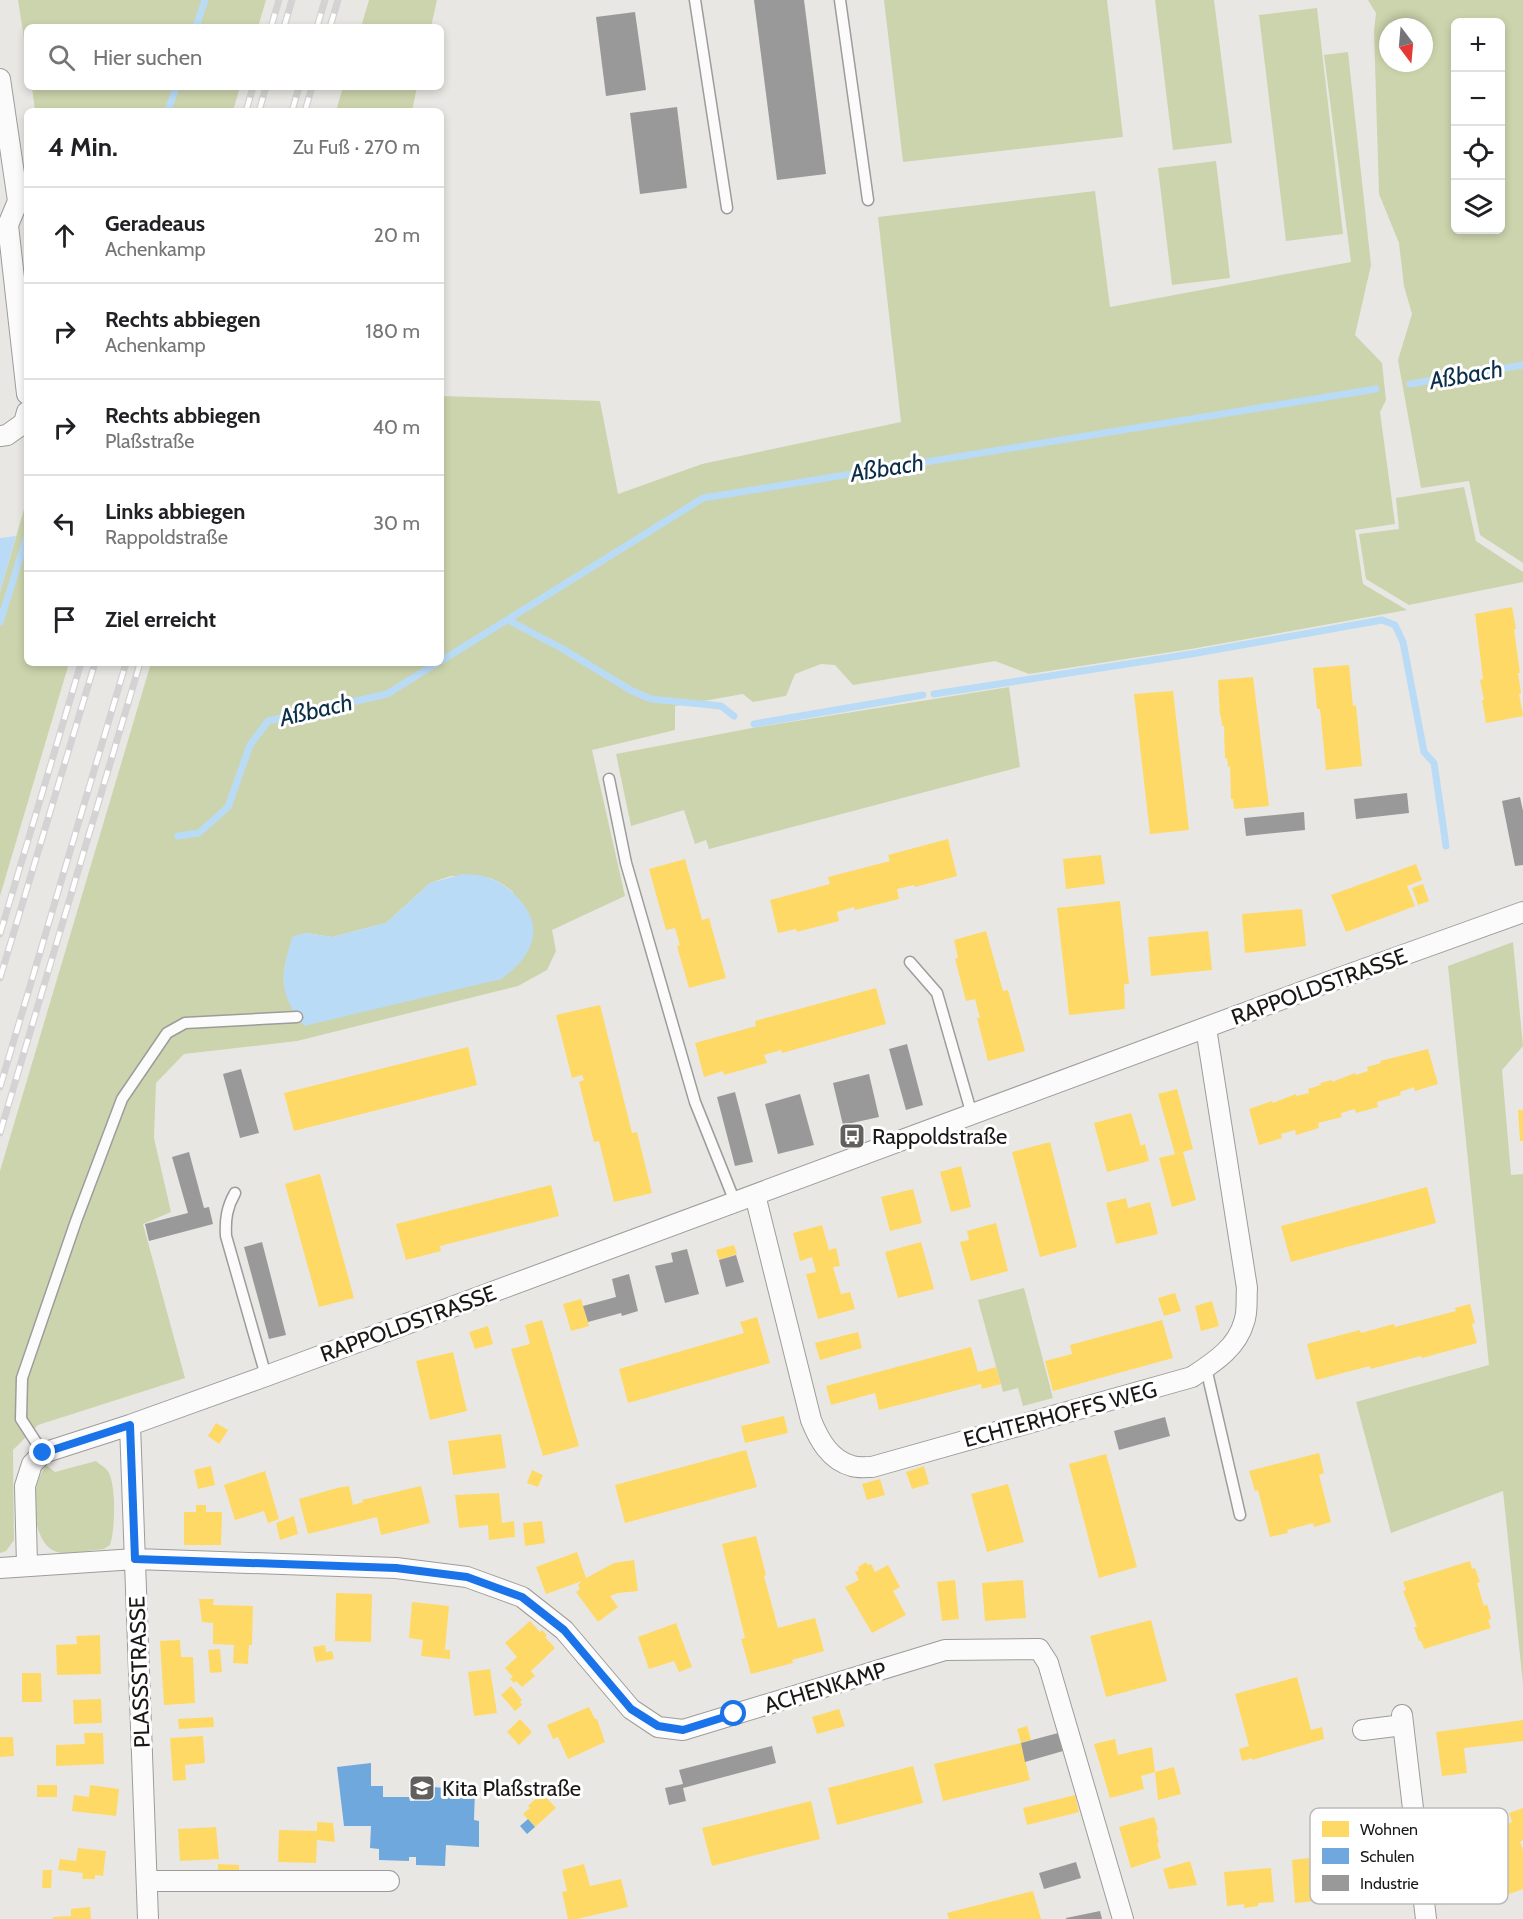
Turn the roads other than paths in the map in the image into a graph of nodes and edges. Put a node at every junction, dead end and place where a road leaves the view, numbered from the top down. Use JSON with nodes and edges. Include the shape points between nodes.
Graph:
{"nodes":[{"id":1,"x":695,"y":0,"type":"edge"},
{"id":2,"x":840,"y":0,"type":"edge"},
{"id":3,"x":0,"y":79,"type":"edge"},
{"id":4,"x":868,"y":200,"type":"dead end"},
{"id":5,"x":727,"y":208,"type":"dead end"},
{"id":6,"x":24,"y":367,"type":"edge"},
{"id":7,"x":24,"y":423,"type":"edge"},
{"id":8,"x":0,"y":436,"type":"edge"},
{"id":9,"x":609,"y":779,"type":"dead end"},
{"id":10,"x":1523,"y":912,"type":"edge"},
{"id":11,"x":910,"y":962,"type":"dead end"},
{"id":12,"x":297,"y":1017,"type":"dead end"},
{"id":13,"x":1206,"y":1029,"type":"junction"},
{"id":14,"x":972,"y":1115,"type":"junction"},
{"id":15,"x":235,"y":1193,"type":"dead end"},
{"id":16,"x":755,"y":1195,"type":"junction"},
{"id":17,"x":735,"y":1202,"type":"junction"},
{"id":18,"x":1206,"y":1368,"type":"junction"},
{"id":19,"x":266,"y":1376,"type":"junction"},
{"id":20,"x":130,"y":1425,"type":"junction"},
{"id":21,"x":43,"y":1453,"type":"junction"},
{"id":22,"x":1240,"y":1515,"type":"dead end"},
{"id":23,"x":135,"y":1559,"type":"junction"},
{"id":24,"x":27,"y":1565,"type":"junction"},
{"id":25,"x":0,"y":1568,"type":"edge"},
{"id":26,"x":1363,"y":1730,"type":"dead end"},
{"id":27,"x":1413,"y":1808,"type":"edge"},
{"id":28,"x":147,"y":1881,"type":"junction"},
{"id":29,"x":389,"y":1881,"type":"dead end"},
{"id":30,"x":1424,"y":1904,"type":"edge"},
{"id":31,"x":148,"y":1919,"type":"edge"},
{"id":32,"x":1123,"y":1919,"type":"edge"},
{"id":33,"x":1426,"y":1919,"type":"edge"}],
"edges":[{"from":1,"to":5,"type":"lane"},
{"from":2,"to":4,"type":"lane"},
{"from":3,"to":6,"type":"street","via":[[18,201],[8,225]]},
{"from":7,"to":8,"type":"street"},
{"from":9,"to":17,"type":"lane","via":[[626,863],[695,1102]]},
{"from":10,"to":13,"type":"street","name":"RAPPOLDSTRASSE"},
{"from":11,"to":14,"type":"lane","via":[[937,993]]},
{"from":12,"to":21,"type":"lane","via":[[185,1023],[167,1033],[122,1099],[22,1378],[21,1419]]},
{"from":13,"to":14,"type":"street","name":"RAPPOLDSTRASSE"},
{"from":13,"to":18,"type":"street","name":"ECHTERHOFFS WEG","via":[[1247,1288],[1245,1322],[1234,1343]]},
{"from":14,"to":16,"type":"street","name":"RAPPOLDSTRASSE"},
{"from":15,"to":19,"type":"lane","via":[[228,1205],[226,1236]]},
{"from":16,"to":17,"type":"street","name":"RAPPOLDSTRASSE"},
{"from":16,"to":18,"type":"street","name":"ECHTERHOFFS WEG","via":[[811,1420],[819,1439],[833,1456],[853,1467],[872,1467],[1163,1386]]},
{"from":17,"to":19,"type":"street","name":"RAPPOLDSTRASSE"},
{"from":18,"to":22,"type":"lane"},
{"from":19,"to":20,"type":"street","name":"RAPPOLDSTRASSE"},
{"from":20,"to":21,"type":"street","name":"RAPPOLDSTRASSE"},
{"from":20,"to":23,"type":"street","name":"PLASSSTRASSE"},
{"from":21,"to":24,"type":"street","via":[[32,1464],[25,1486]]},
{"from":23,"to":24,"type":"street"},
{"from":23,"to":28,"type":"street","name":"PLASSSTRASSE"},
{"from":23,"to":32,"type":"street","name":"ACHENKAMP","via":[[396,1568],[467,1577],[522,1597],[564,1630],[631,1709],[658,1726],[683,1730],[945,1650],[1039,1648],[1048,1663]]},
{"from":24,"to":25,"type":"street"},
{"from":26,"to":27,"type":"street","via":[[1402,1720]]},
{"from":28,"to":29,"type":"street"},
{"from":28,"to":31,"type":"street","name":"PLASSSTRASSE"},
{"from":30,"to":33,"type":"street"}]}
